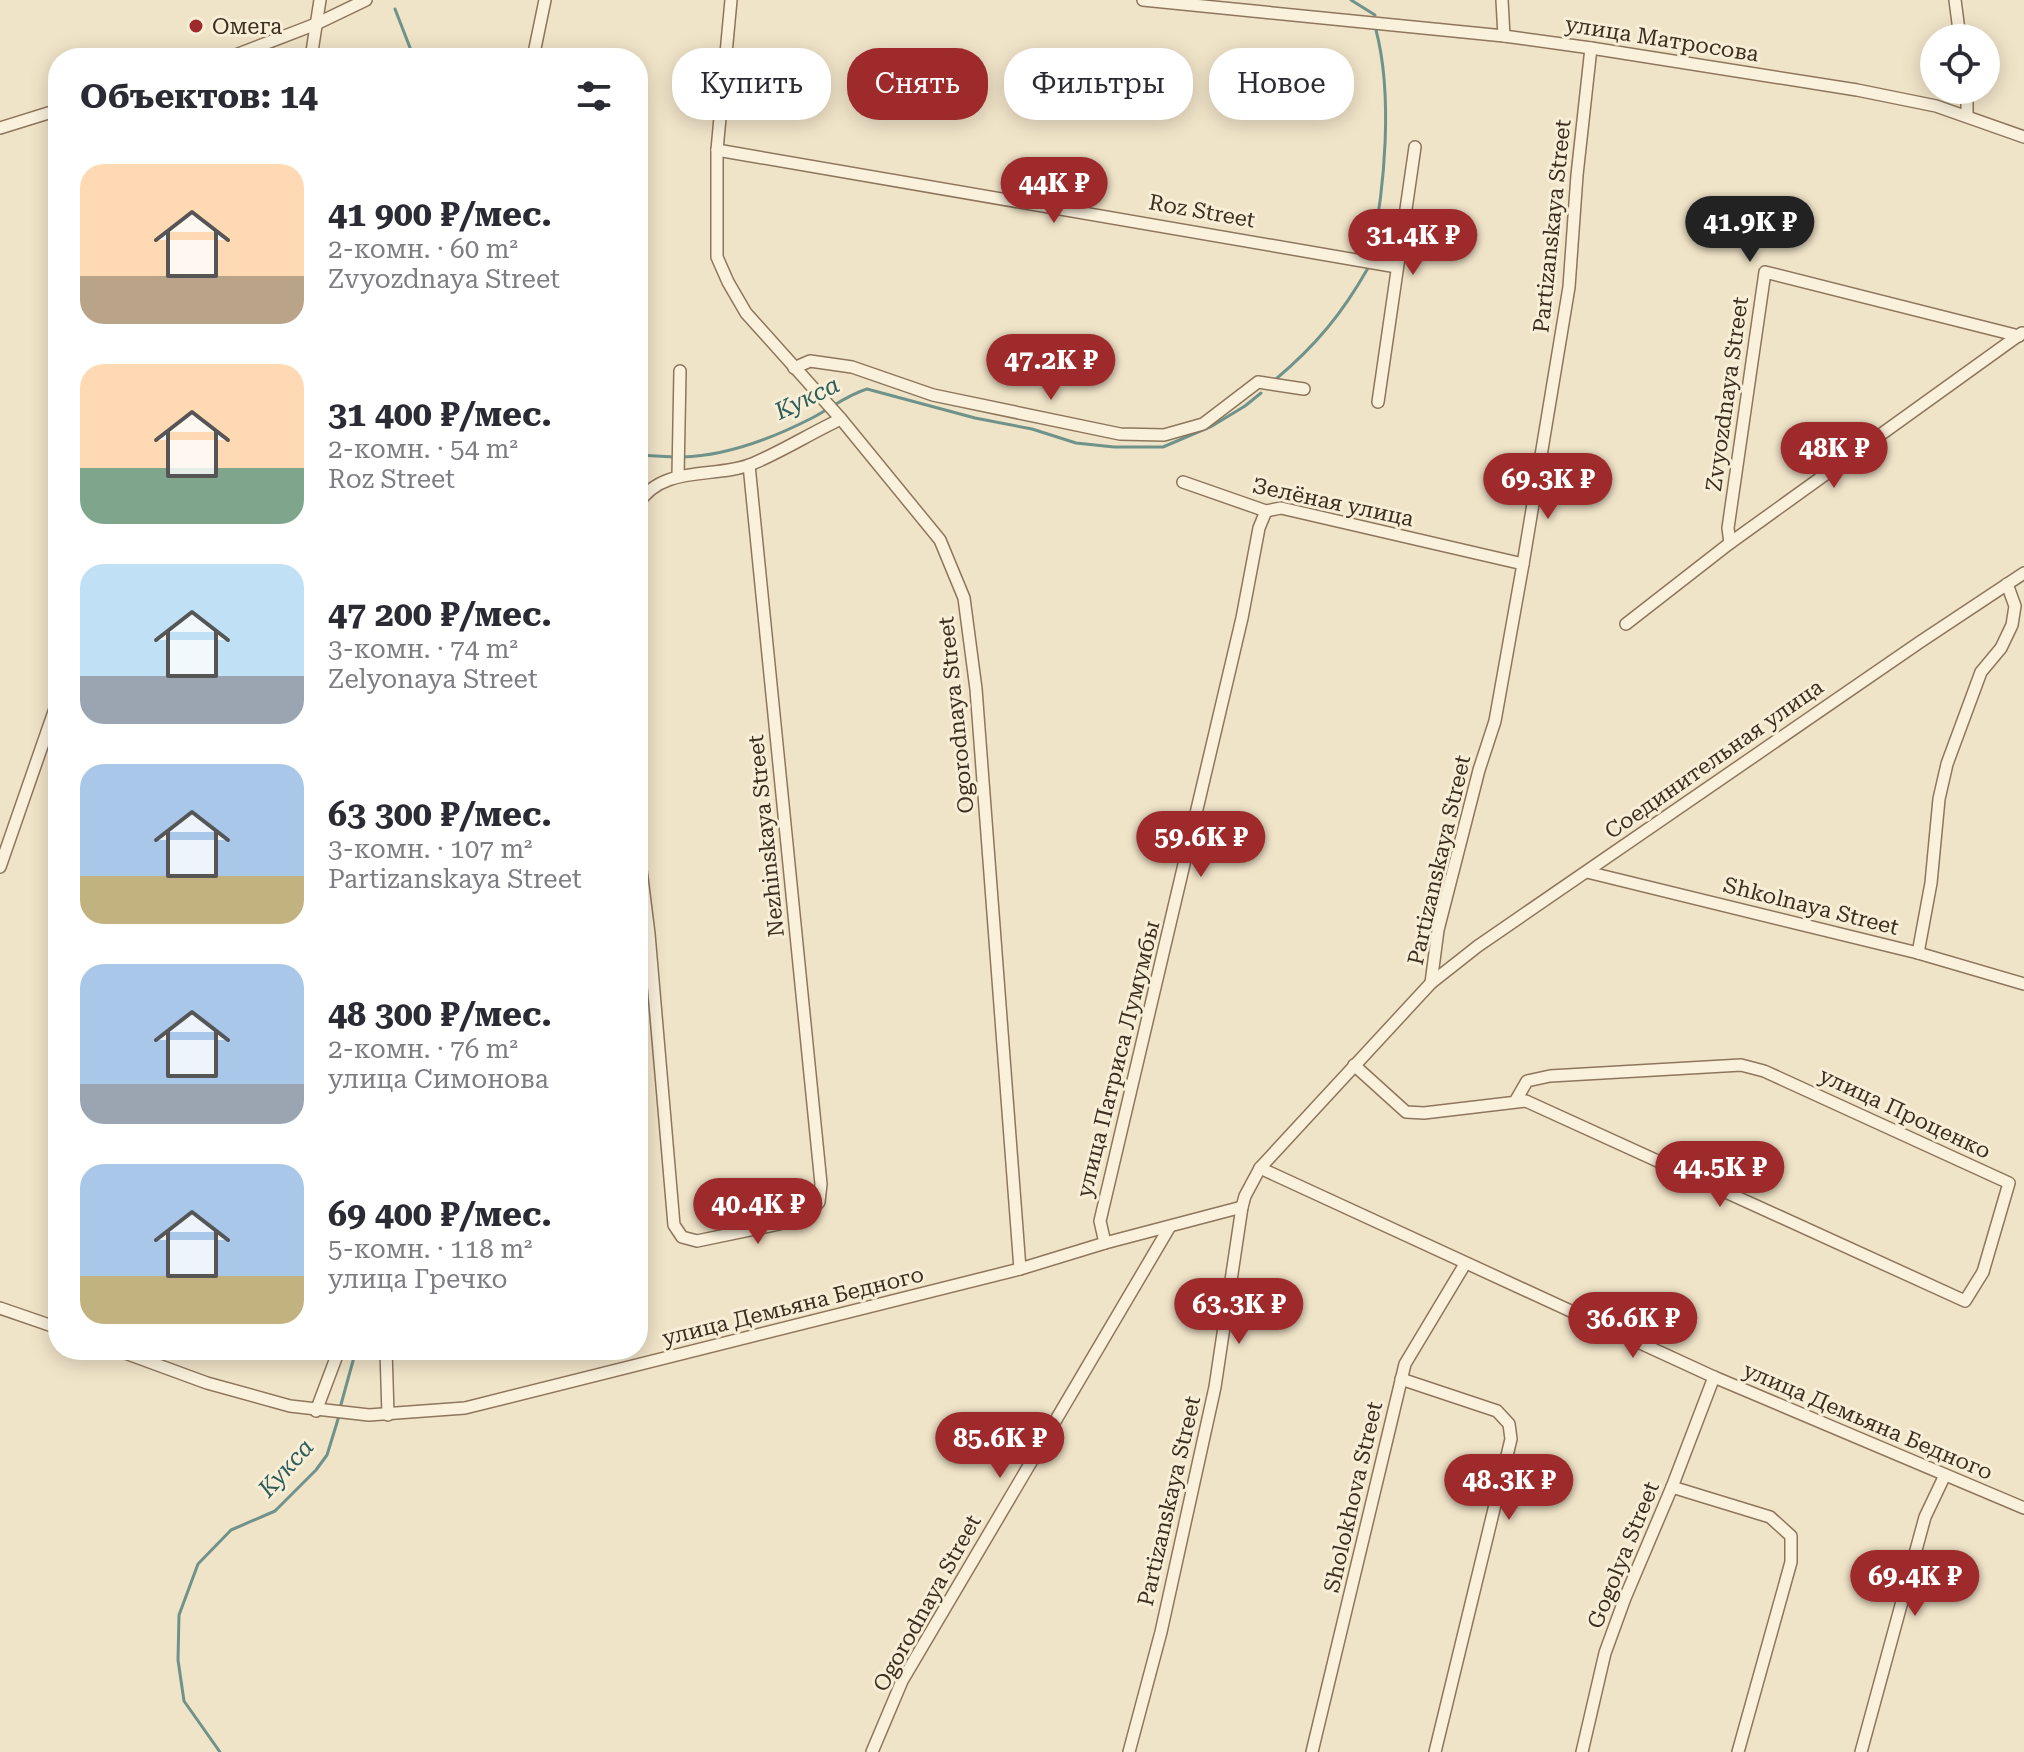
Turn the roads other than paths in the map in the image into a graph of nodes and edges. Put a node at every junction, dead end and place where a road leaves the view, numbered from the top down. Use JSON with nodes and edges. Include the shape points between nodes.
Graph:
{"nodes":[{"id":1,"x":320,"y":0,"type":"edge"},
{"id":2,"x":366,"y":0,"type":"edge"},
{"id":3,"x":545,"y":0,"type":"edge"},
{"id":4,"x":731,"y":0,"type":"edge"},
{"id":5,"x":1143,"y":0,"type":"edge"},
{"id":6,"x":1502,"y":0,"type":"edge"},
{"id":7,"x":1955,"y":0,"type":"edge"},
{"id":8,"x":316,"y":24,"type":"junction"},
{"id":9,"x":1958,"y":24,"type":"edge"},
{"id":10,"x":1504,"y":36,"type":"junction"},
{"id":11,"x":254,"y":48,"type":"edge"},
{"id":12,"x":312,"y":48,"type":"edge"},
{"id":13,"x":535,"y":48,"type":"edge"},
{"id":14,"x":1591,"y":48,"type":"junction"},
{"id":15,"x":1967,"y":104,"type":"edge"},
{"id":16,"x":48,"y":113,"type":"edge"},
{"id":17,"x":1967,"y":116,"type":"junction"},
{"id":18,"x":0,"y":128,"type":"edge"},
{"id":19,"x":2024,"y":137,"type":"edge"},
{"id":20,"x":1415,"y":147,"type":"dead end"},
{"id":21,"x":717,"y":150,"type":"junction"},
{"id":22,"x":1397,"y":267,"type":"junction"},
{"id":23,"x":2021,"y":334,"type":"edge"},
{"id":24,"x":794,"y":368,"type":"junction"},
{"id":25,"x":680,"y":371,"type":"dead end"},
{"id":26,"x":1304,"y":389,"type":"dead end"},
{"id":27,"x":1378,"y":402,"type":"dead end"},
{"id":28,"x":838,"y":415,"type":"junction"},
{"id":29,"x":749,"y":465,"type":"junction"},
{"id":30,"x":678,"y":476,"type":"junction"},
{"id":31,"x":1183,"y":482,"type":"dead end"},
{"id":32,"x":648,"y":494,"type":"edge"},
{"id":33,"x":1266,"y":511,"type":"junction"},
{"id":34,"x":1730,"y":543,"type":"junction"},
{"id":35,"x":1523,"y":564,"type":"junction"},
{"id":36,"x":2024,"y":573,"type":"edge"},
{"id":37,"x":2007,"y":584,"type":"junction"},
{"id":38,"x":1626,"y":624,"type":"dead end"},
{"id":39,"x":48,"y":729,"type":"edge"},
{"id":40,"x":0,"y":867,"type":"edge"},
{"id":41,"x":1587,"y":872,"type":"junction"},
{"id":42,"x":648,"y":926,"type":"edge"},
{"id":43,"x":1918,"y":953,"type":"junction"},
{"id":44,"x":1431,"y":983,"type":"junction"},
{"id":45,"x":2024,"y":984,"type":"edge"},
{"id":46,"x":1354,"y":1065,"type":"junction"},
{"id":47,"x":1516,"y":1100,"type":"junction"},
{"id":48,"x":1260,"y":1168,"type":"junction"},
{"id":49,"x":1242,"y":1207,"type":"junction"},
{"id":50,"x":1169,"y":1228,"type":"junction"},
{"id":51,"x":1105,"y":1243,"type":"junction"},
{"id":52,"x":1465,"y":1264,"type":"junction"},
{"id":53,"x":1020,"y":1269,"type":"junction"},
{"id":54,"x":0,"y":1308,"type":"edge"},
{"id":55,"x":48,"y":1325,"type":"edge"},
{"id":56,"x":144,"y":1360,"type":"edge"},
{"id":57,"x":335,"y":1360,"type":"edge"},
{"id":58,"x":386,"y":1360,"type":"edge"},
{"id":59,"x":1714,"y":1377,"type":"junction"},
{"id":60,"x":1401,"y":1379,"type":"junction"},
{"id":61,"x":316,"y":1411,"type":"junction"},
{"id":62,"x":388,"y":1415,"type":"junction"},
{"id":63,"x":1945,"y":1475,"type":"junction"},
{"id":64,"x":1672,"y":1487,"type":"junction"},
{"id":65,"x":2024,"y":1508,"type":"edge"},
{"id":66,"x":872,"y":1752,"type":"edge"},
{"id":67,"x":1129,"y":1752,"type":"edge"},
{"id":68,"x":1312,"y":1752,"type":"edge"},
{"id":69,"x":1435,"y":1752,"type":"edge"},
{"id":70,"x":1582,"y":1752,"type":"edge"},
{"id":71,"x":1738,"y":1752,"type":"edge"},
{"id":72,"x":1861,"y":1752,"type":"edge"}],
"edges":[{"from":1,"to":8,"type":"street"},
{"from":2,"to":8,"type":"street"},
{"from":3,"to":13,"type":"street"},
{"from":4,"to":21,"type":"street","name":"Ogorodnaya Street"},
{"from":5,"to":10,"type":"street","name":"улица Матросова"},
{"from":6,"to":10,"type":"street"},
{"from":7,"to":9,"type":"street"},
{"from":8,"to":11,"type":"street"},
{"from":8,"to":12,"type":"street"},
{"from":10,"to":14,"type":"street","name":"улица Матросова"},
{"from":14,"to":17,"type":"street","name":"улица Матросова","via":[[1857,90]]},
{"from":14,"to":35,"type":"street","name":"Partizanskaya Street","via":[[1569,287]]},
{"from":15,"to":17,"type":"street"},
{"from":16,"to":18,"type":"street"},
{"from":17,"to":19,"type":"street","name":"улица Матросова"},
{"from":20,"to":22,"type":"street"},
{"from":21,"to":22,"type":"street","name":"Roz Street"},
{"from":21,"to":24,"type":"street","name":"Ogorodnaya Street","via":[[717,257],[746,313]]},
{"from":22,"to":27,"type":"street"},
{"from":23,"to":34,"type":"street"},
{"from":23,"to":34,"type":"street","name":"Zvyozdnaya Street","via":[[1765,272]]},
{"from":24,"to":26,"type":"street","via":[[810,361],[852,367],[933,395],[1120,434],[1164,435],[1203,424],[1258,382]]},
{"from":24,"to":28,"type":"street","name":"Ogorodnaya Street"},
{"from":25,"to":30,"type":"street"},
{"from":28,"to":29,"type":"street"},
{"from":28,"to":53,"type":"street","name":"Ogorodnaya Street","via":[[940,540],[964,598],[976,689]]},
{"from":29,"to":30,"type":"street"},
{"from":29,"to":42,"type":"street","name":"Nezhinskaya Street","via":[[821,1184],[819,1202],[809,1213],[697,1241],[682,1237],[674,1225]]},
{"from":30,"to":32,"type":"street"},
{"from":31,"to":33,"type":"street","name":"Зелёная улица"},
{"from":33,"to":35,"type":"street","name":"Зелёная улица","via":[[1281,508]]},
{"from":33,"to":51,"type":"street","name":"улица Патриса Лумумбы","via":[[1100,1221]]},
{"from":34,"to":38,"type":"street"},
{"from":35,"to":44,"type":"street","name":"Partizanskaya Street","via":[[1495,721],[1438,930]]},
{"from":36,"to":37,"type":"street","name":"Соединительная улица"},
{"from":37,"to":41,"type":"street","name":"Соединительная улица"},
{"from":37,"to":43,"type":"street","via":[[2015,606],[2012,625],[1981,672],[1947,764]]},
{"from":39,"to":40,"type":"street"},
{"from":41,"to":43,"type":"street","name":"Shkolnaya Street"},
{"from":41,"to":44,"type":"street","name":"Соединительная улица"},
{"from":43,"to":45,"type":"street","name":"Shkolnaya Street"},
{"from":44,"to":46,"type":"street","name":"Partizanskaya Street"},
{"from":46,"to":47,"type":"street","name":"улица Проценко","via":[[1406,1112]]},
{"from":46,"to":48,"type":"street","name":"Partizanskaya Street"},
{"from":47,"to":47,"type":"street","name":"улица Проценко","via":[[1965,1301],[1983,1272],[2009,1183],[1741,1065],[1550,1076],[1527,1081]]},
{"from":48,"to":49,"type":"street","name":"Partizanskaya Street"},
{"from":48,"to":52,"type":"street","name":"улица Демьяна Бедного"},
{"from":49,"to":50,"type":"street","name":"улица Демьяна Бедного"},
{"from":49,"to":67,"type":"street","name":"Partizanskaya Street","via":[[1215,1387]]},
{"from":50,"to":51,"type":"street","name":"улица Демьяна Бедного"},
{"from":50,"to":66,"type":"street","name":"Ogorodnaya Street","via":[[902,1681]]},
{"from":51,"to":53,"type":"street","name":"улица Демьяна Бедного"},
{"from":52,"to":59,"type":"street","name":"улица Демьяна Бедного"},
{"from":52,"to":60,"type":"street","name":"Sholokhova Street"},
{"from":53,"to":62,"type":"street","name":"улица Демьяна Бедного","via":[[465,1408]]},
{"from":54,"to":55,"type":"street"},
{"from":56,"to":61,"type":"street","name":"улица Демьяна Бедного","via":[[207,1383]]},
{"from":57,"to":61,"type":"street"},
{"from":58,"to":62,"type":"street"},
{"from":59,"to":63,"type":"street","name":"улица Демьяна Бедного"},
{"from":59,"to":64,"type":"street","name":"Gogolya Street"},
{"from":60,"to":68,"type":"street","name":"Sholokhova Street"},
{"from":60,"to":69,"type":"street","via":[[1497,1411],[1509,1424],[1511,1439]]},
{"from":61,"to":62,"type":"street","name":"улица Демьяна Бедного"},
{"from":63,"to":65,"type":"street","name":"улица Демьяна Бедного"},
{"from":63,"to":72,"type":"street","via":[[1925,1517]]},
{"from":64,"to":70,"type":"street","name":"Gogolya Street","via":[[1605,1653]]},
{"from":64,"to":71,"type":"street","via":[[1770,1517],[1791,1536],[1791,1562]]}]}
